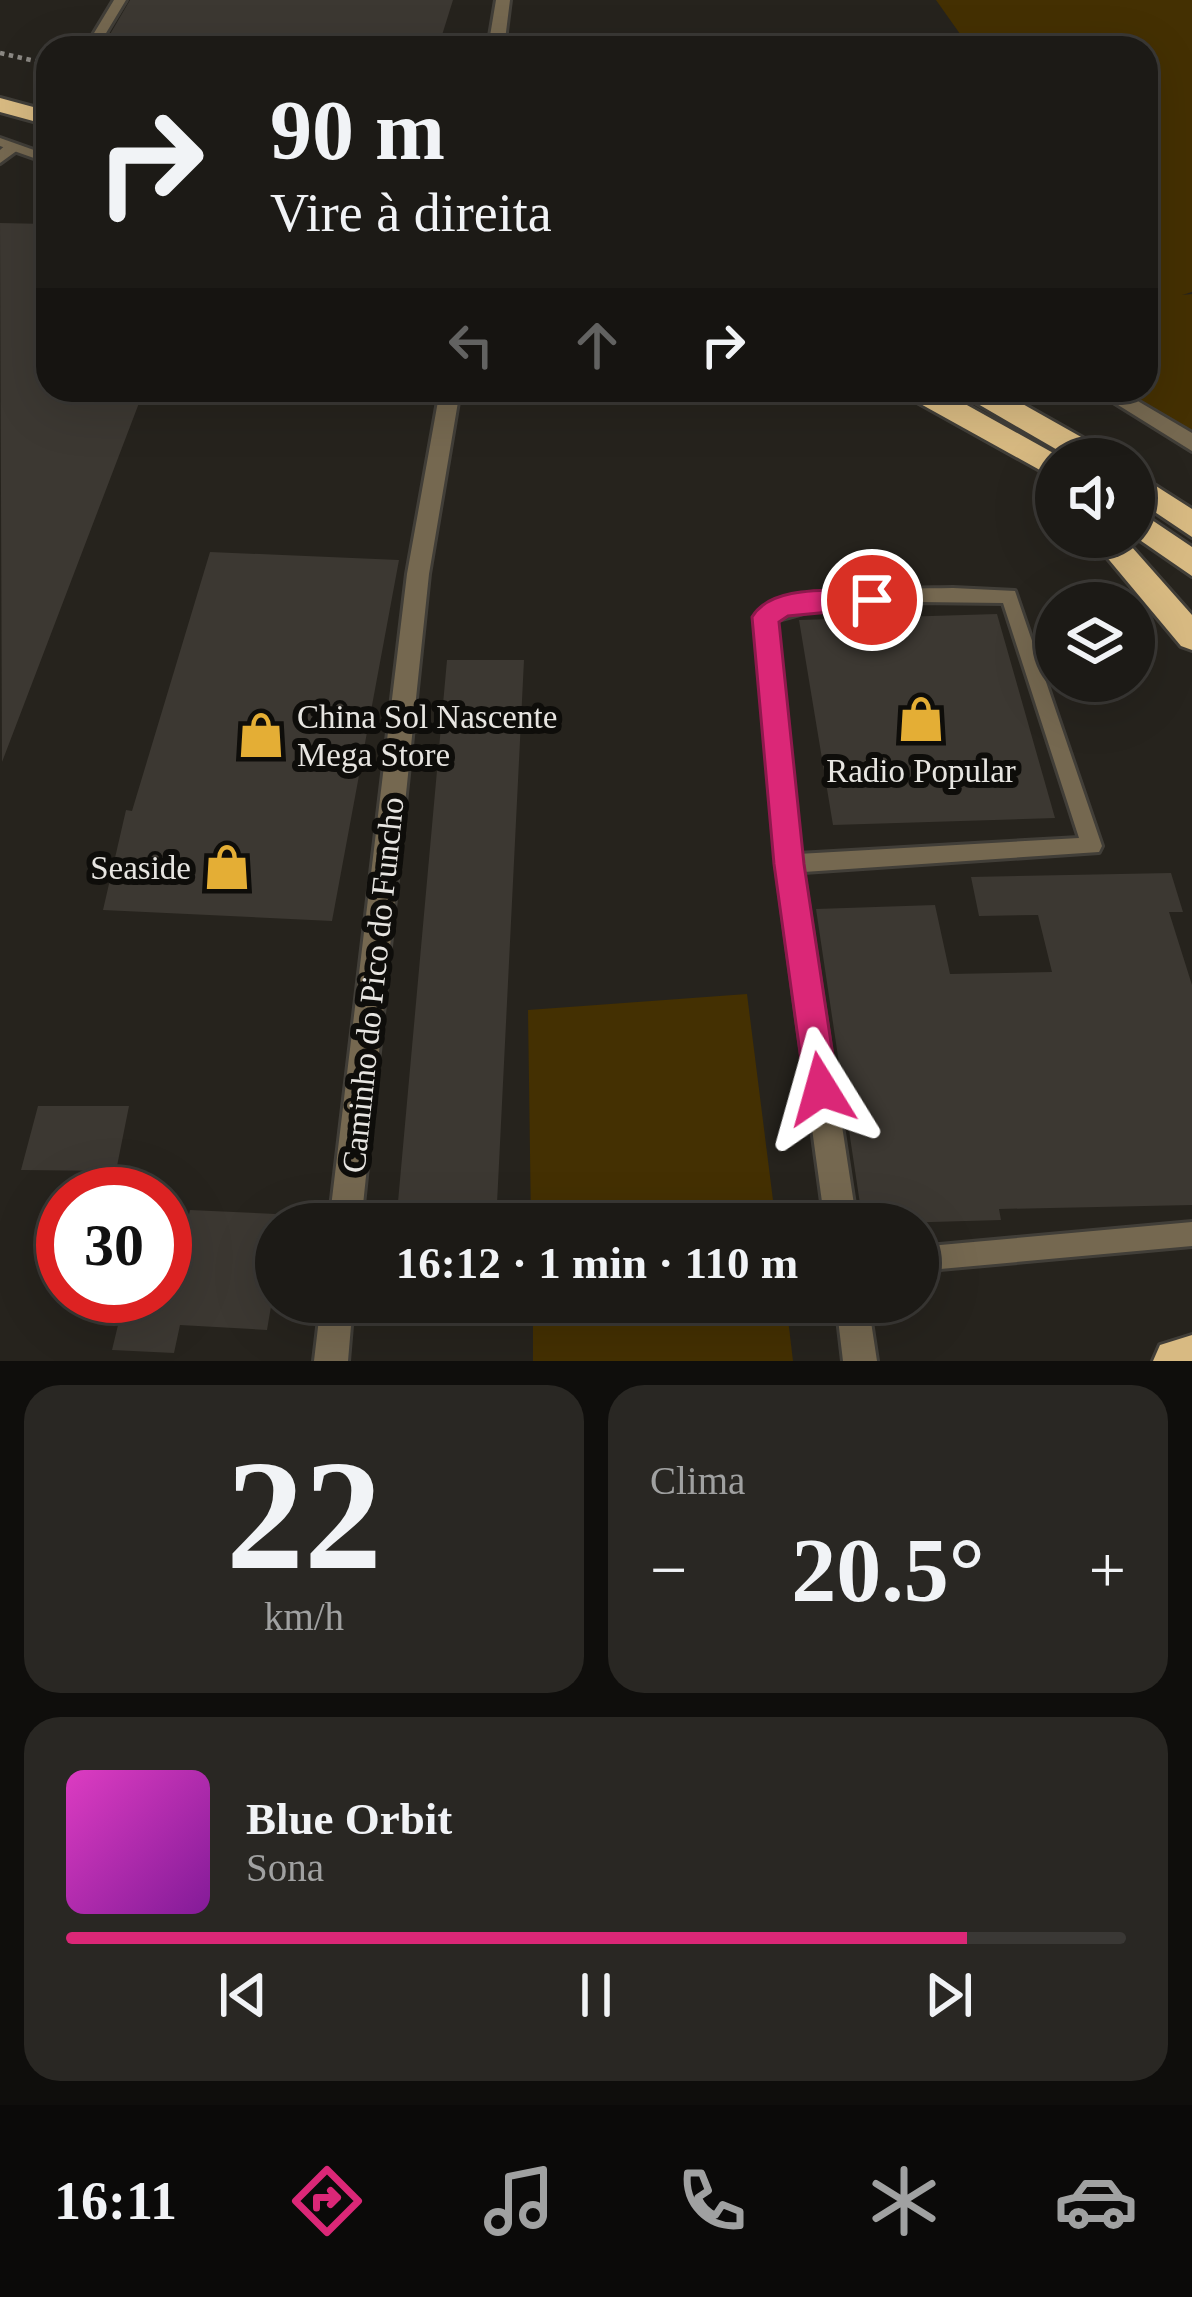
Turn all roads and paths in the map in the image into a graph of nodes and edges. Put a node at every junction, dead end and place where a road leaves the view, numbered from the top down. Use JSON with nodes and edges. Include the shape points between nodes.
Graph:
{"nodes":[{"id":1,"x":120,"y":0,"type":"edge"},
{"id":2,"x":503,"y":0,"type":"edge"},
{"id":3,"x":98,"y":36,"type":"edge"},
{"id":4,"x":498,"y":36,"type":"edge"},
{"id":5,"x":0,"y":53,"type":"edge"},
{"id":6,"x":36,"y":61,"type":"edge"},
{"id":7,"x":0,"y":83,"type":"edge"},
{"id":8,"x":36,"y":93,"type":"edge"},
{"id":9,"x":0,"y":105,"type":"edge"},
{"id":10,"x":36,"y":115,"type":"edge"},
{"id":11,"x":5,"y":149,"type":"edge"},
{"id":12,"x":36,"y":156,"type":"edge"},
{"id":13,"x":448,"y":402,"type":"edge"},
{"id":14,"x":941,"y":402,"type":"edge"},
{"id":15,"x":997,"y":402,"type":"edge"},
{"id":16,"x":1125,"y":402,"type":"edge"},
{"id":17,"x":1059,"y":438,"type":"edge"},
{"id":18,"x":1010,"y":439,"type":"junction"},
{"id":19,"x":1192,"y":443,"type":"edge"},
{"id":20,"x":1035,"y":455,"type":"edge"},
{"id":21,"x":1035,"y":466,"type":"edge"},
{"id":22,"x":1155,"y":491,"type":"edge"},
{"id":23,"x":1155,"y":499,"type":"edge"},
{"id":24,"x":1192,"y":504,"type":"edge"},
{"id":25,"x":1192,"y":525,"type":"edge"},
{"id":26,"x":1155,"y":536,"type":"edge"},
{"id":27,"x":1124,"y":558,"type":"edge"},
{"id":28,"x":1192,"y":564,"type":"edge"},
{"id":29,"x":1192,"y":637,"type":"edge"},
{"id":30,"x":789,"y":864,"type":"junction"},
{"id":31,"x":347,"y":1203,"type":"edge"},
{"id":32,"x":838,"y":1203,"type":"edge"},
{"id":33,"x":1192,"y":1234,"type":"edge"},
{"id":34,"x":939,"y":1257,"type":"edge"},
{"id":35,"x":335,"y":1323,"type":"edge"},
{"id":36,"x":855,"y":1323,"type":"edge"},
{"id":37,"x":1192,"y":1358,"type":"edge"},
{"id":38,"x":332,"y":1361,"type":"edge"},
{"id":39,"x":860,"y":1361,"type":"edge"},
{"id":40,"x":1177,"y":1361,"type":"edge"}],
"edges":[{"from":1,"to":3,"type":"lane"},
{"from":2,"to":4,"type":"street"},
{"from":5,"to":6,"type":"path"},
{"from":7,"to":8,"type":"highway"},
{"from":9,"to":10,"type":"highway"},
{"from":11,"to":12,"type":"lane"},
{"from":13,"to":31,"type":"street","name":"Caminho do Pico do Funcho","via":[[418,574]]},
{"from":14,"to":18,"type":"highway"},
{"from":15,"to":17,"type":"highway"},
{"from":16,"to":19,"type":"street"},
{"from":18,"to":20,"type":"highway"},
{"from":18,"to":21,"type":"highway"},
{"from":22,"to":24,"type":"highway"},
{"from":23,"to":25,"type":"highway"},
{"from":26,"to":28,"type":"highway"},
{"from":27,"to":29,"type":"highway"},
{"from":30,"to":30,"type":"lane","via":[[765,617],[784,606],[836,601],[1009,596],[1093,846]]},
{"from":30,"to":32,"type":"street"},
{"from":33,"to":34,"type":"lane"},
{"from":35,"to":38,"type":"street"},
{"from":36,"to":39,"type":"street"},
{"from":37,"to":40,"type":"highway"}]}
